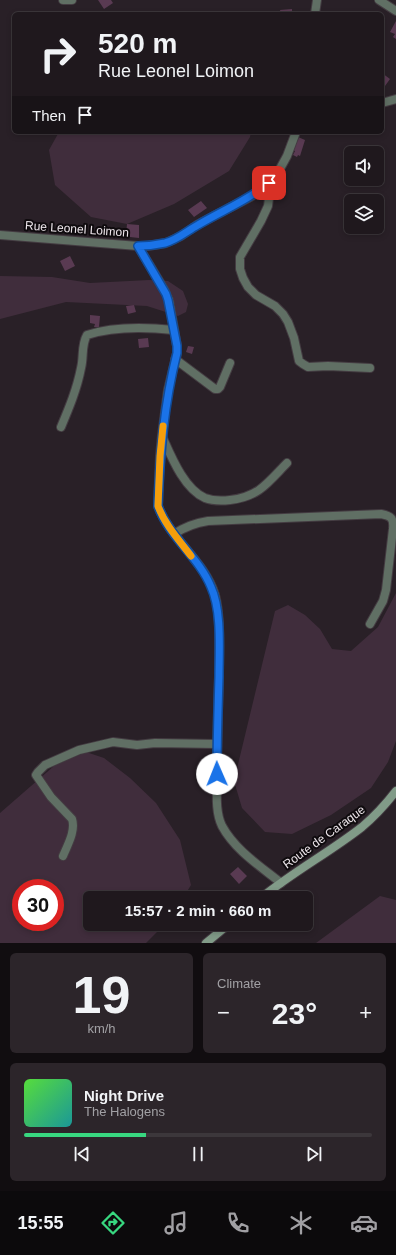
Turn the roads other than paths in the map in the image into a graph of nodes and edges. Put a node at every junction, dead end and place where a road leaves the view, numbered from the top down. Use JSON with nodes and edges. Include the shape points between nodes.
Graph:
{"nodes":[{"id":1,"x":63,"y":0,"type":"edge"},
{"id":2,"x":72,"y":0,"type":"edge"},
{"id":3,"x":317,"y":0,"type":"edge"},
{"id":4,"x":379,"y":0,"type":"edge"},
{"id":5,"x":396,"y":10,"type":"edge"},
{"id":6,"x":315,"y":12,"type":"edge"},
{"id":7,"x":396,"y":99,"type":"edge"},
{"id":8,"x":384,"y":102,"type":"edge"},
{"id":9,"x":295,"y":134,"type":"edge"},
{"id":10,"x":265,"y":186,"type":"junction"},
{"id":11,"x":0,"y":235,"type":"edge"},
{"id":12,"x":138,"y":246,"type":"junction"},
{"id":13,"x":174,"y":330,"type":"junction"},
{"id":14,"x":175,"y":359,"type":"junction"},
{"id":15,"x":230,"y":363,"type":"dead end"},
{"id":16,"x":370,"y":368,"type":"dead end"},
{"id":17,"x":61,"y":427,"type":"dead end"},
{"id":18,"x":162,"y":435,"type":"junction"},
{"id":19,"x":287,"y":463,"type":"dead end"},
{"id":20,"x":174,"y":534,"type":"junction"},
{"id":21,"x":370,"y":624,"type":"dead end"},
{"id":22,"x":217,"y":744,"type":"junction"},
{"id":23,"x":396,"y":791,"type":"edge"},
{"id":24,"x":63,"y":856,"type":"dead end"},
{"id":25,"x":281,"y":883,"type":"junction"},
{"id":26,"x":270,"y":891,"type":"edge"},
{"id":27,"x":221,"y":931,"type":"edge"},
{"id":28,"x":206,"y":943,"type":"edge"}],
"edges":[{"from":1,"to":2,"type":"street"},
{"from":3,"to":6,"type":"street"},
{"from":4,"to":5,"type":"street"},
{"from":7,"to":8,"type":"street"},
{"from":9,"to":10,"type":"street","name":"Rue Leonel Loimon","via":[[276,176]]},
{"from":10,"to":12,"type":"street","name":"Rue Leonel Loimon","via":[[252,196],[171,240]]},
{"from":10,"to":16,"type":"street","via":[[269,198],[268,206],[240,257],[240,270],[248,287],[283,314],[294,338],[299,361],[303,364],[308,367]]},
{"from":11,"to":12,"type":"street","name":"Rue Leonel Loimon"},
{"from":12,"to":13,"type":"street","via":[[166,294]]},
{"from":13,"to":14,"type":"street","via":[[177,346]]},
{"from":13,"to":17,"type":"street","via":[[105,330],[87,335],[83,345],[82,367]]},
{"from":14,"to":15,"type":"street","via":[[215,389],[220,387]]},
{"from":14,"to":18,"type":"street"},
{"from":18,"to":19,"type":"street","via":[[175,464],[193,489],[205,498],[216,501],[253,494]]},
{"from":18,"to":20,"type":"street","via":[[158,506]]},
{"from":20,"to":21,"type":"street","via":[[186,526],[208,521],[381,514],[389,516],[394,523],[394,529],[386,590]]},
{"from":20,"to":22,"type":"street","via":[[207,577],[215,595],[219,649]]},
{"from":22,"to":24,"type":"street","via":[[155,743],[137,746],[113,742],[79,750],[45,765],[36,776],[74,823]]},
{"from":22,"to":25,"type":"street","via":[[217,803],[222,826],[236,846]]},
{"from":23,"to":25,"type":"street","name":"Route de Caraque","via":[[361,827]]},
{"from":25,"to":26,"type":"street","name":"Route de Caraque"},
{"from":27,"to":28,"type":"street"}]}
